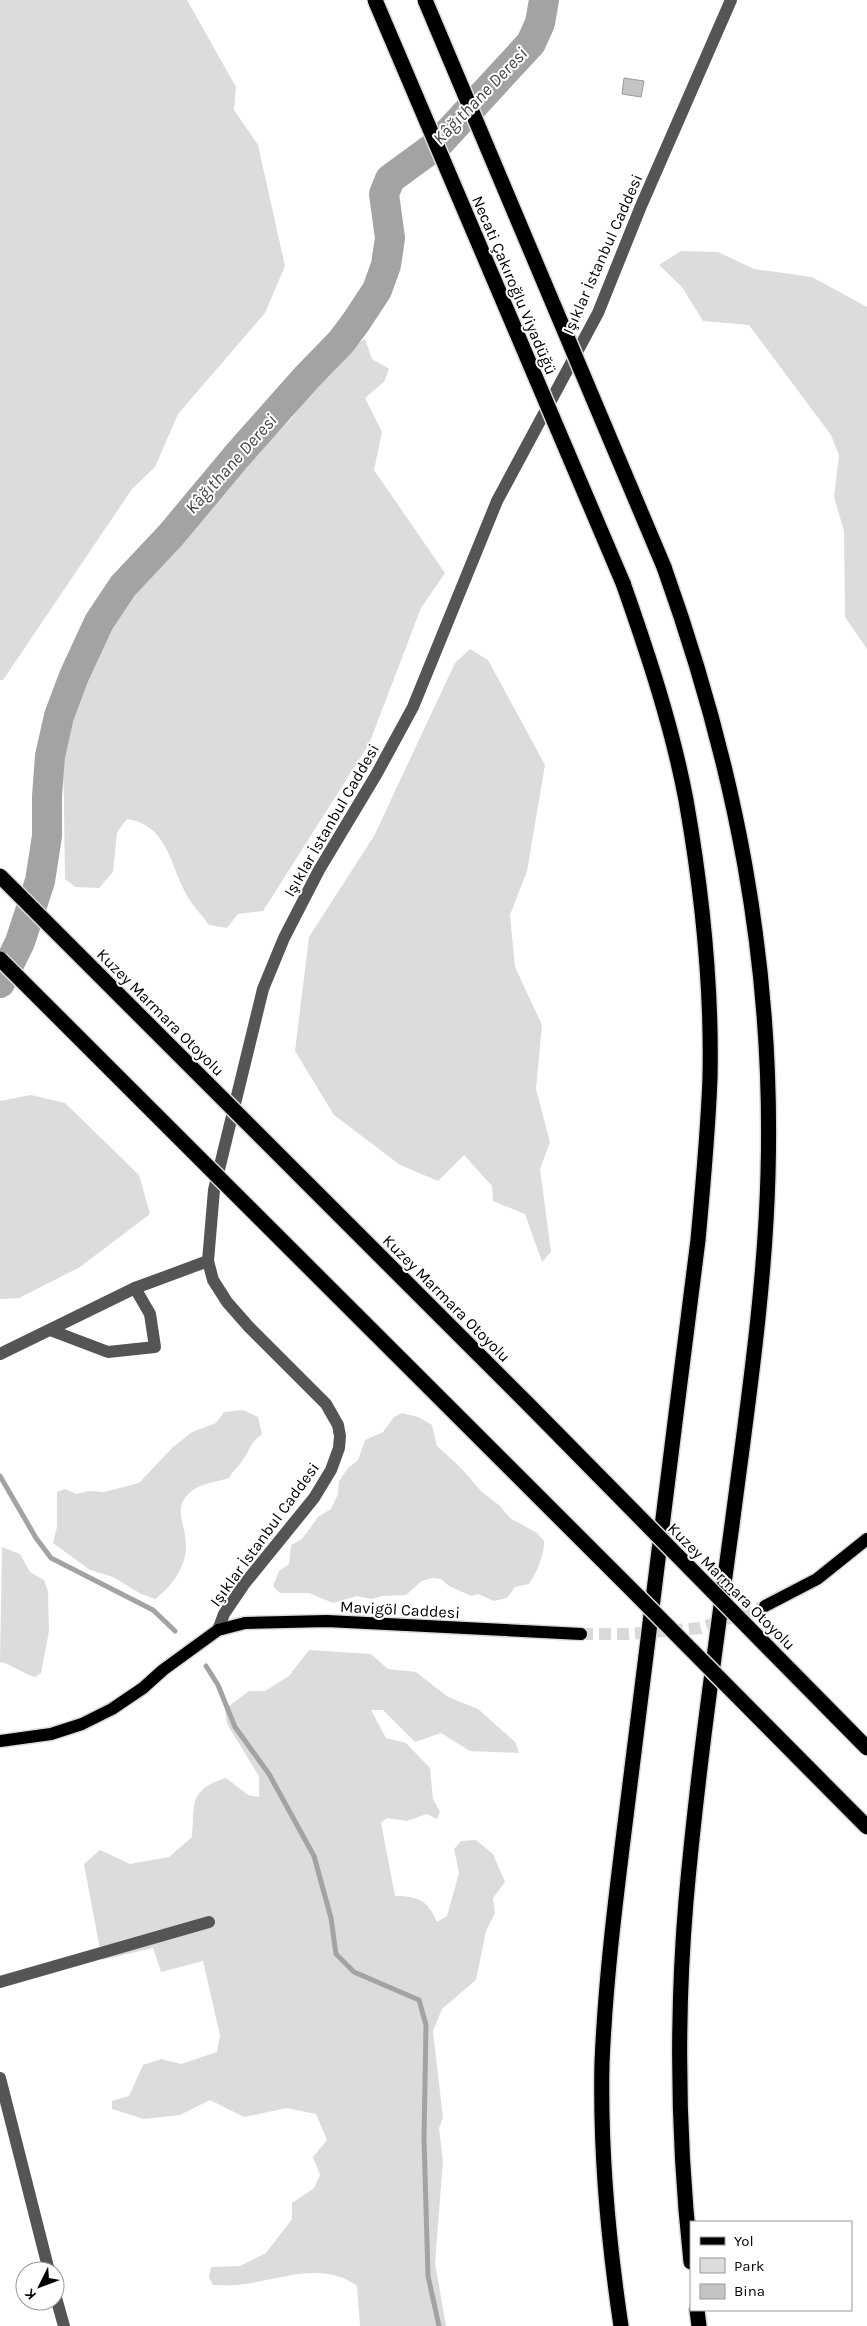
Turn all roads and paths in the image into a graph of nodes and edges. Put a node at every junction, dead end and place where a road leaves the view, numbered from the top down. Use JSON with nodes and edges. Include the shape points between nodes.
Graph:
{"nodes":[{"id":1,"x":375,"y":0,"type":"edge"},
{"id":2,"x":425,"y":0,"type":"edge"},
{"id":3,"x":731,"y":0,"type":"edge"},
{"id":4,"x":0,"y":876,"type":"edge"},
{"id":5,"x":0,"y":959,"type":"edge"},
{"id":6,"x":208,"y":1261,"type":"junction"},
{"id":7,"x":134,"y":1288,"type":"junction"},
{"id":8,"x":50,"y":1330,"type":"junction"},
{"id":9,"x":0,"y":1354,"type":"edge"},
{"id":10,"x":867,"y":1539,"type":"edge"},
{"id":11,"x":765,"y":1606,"type":"tunnel mouth"},
{"id":12,"x":218,"y":1630,"type":"junction"},
{"id":13,"x":581,"y":1634,"type":"tunnel mouth"},
{"id":14,"x":0,"y":1741,"type":"edge"},
{"id":15,"x":867,"y":1748,"type":"edge"},
{"id":16,"x":867,"y":1827,"type":"edge"},
{"id":17,"x":209,"y":1922,"type":"dead end"},
{"id":18,"x":0,"y":1982,"type":"edge"},
{"id":19,"x":0,"y":2078,"type":"edge"},
{"id":20,"x":690,"y":2251,"type":"edge"},
{"id":21,"x":46,"y":2261,"type":"edge"},
{"id":22,"x":60,"y":2311,"type":"edge"},
{"id":23,"x":697,"y":2311,"type":"edge"},
{"id":24,"x":64,"y":2326,"type":"edge"},
{"id":25,"x":620,"y":2326,"type":"edge"},
{"id":26,"x":699,"y":2326,"type":"edge"}],
"edges":[{"from":1,"to":25,"type":"highway","name":"Necati Çakıroğlu Viyadüğü","bridge":true,"via":[[623,583],[665,712],[696,857],[709,1020],[710,1078],[704,1180],[618,1874],[602,2063],[603,2162]]},
{"from":2,"to":20,"type":"highway","name":"Necati Çakıroğlu Viyadüğü","bridge":true,"via":[[664,567],[690,640],[732,793],[762,982],[768,1121],[766,1222],[753,1365],[686,1905],[681,2101],[682,2162]]},
{"from":3,"to":6,"type":"street","name":"Işıklar İstanbul Caddesi","via":[[598,313],[497,501],[413,707],[319,870],[284,938],[255,1020],[214,1190]]},
{"from":4,"to":15,"type":"highway","name":"Kuzey Marmara Otoyolu","bridge":true},
{"from":5,"to":16,"type":"highway","bridge":true},
{"from":6,"to":7,"type":"street"},
{"from":6,"to":12,"type":"street","name":"Işıklar İstanbul Caddesi","via":[[213,1280],[227,1302],[326,1404],[338,1425],[340,1436],[331,1470],[314,1498],[245,1583],[224,1614]]},
{"from":7,"to":8,"type":"street"},
{"from":7,"to":8,"type":"street","via":[[150,1314],[155,1347],[108,1352]]},
{"from":8,"to":9,"type":"street"},
{"from":10,"to":11,"type":"main road","via":[[816,1578]]},
{"from":12,"to":13,"type":"main road","name":"Mavigöl Caddesi","via":[[245,1623],[327,1621]]},
{"from":12,"to":14,"type":"main road","via":[[112,1709],[82,1724],[51,1734]]},
{"from":17,"to":18,"type":"street"},
{"from":19,"to":21,"type":"street"},
{"from":22,"to":24,"type":"street"},
{"from":23,"to":26,"type":"highway"}]}
